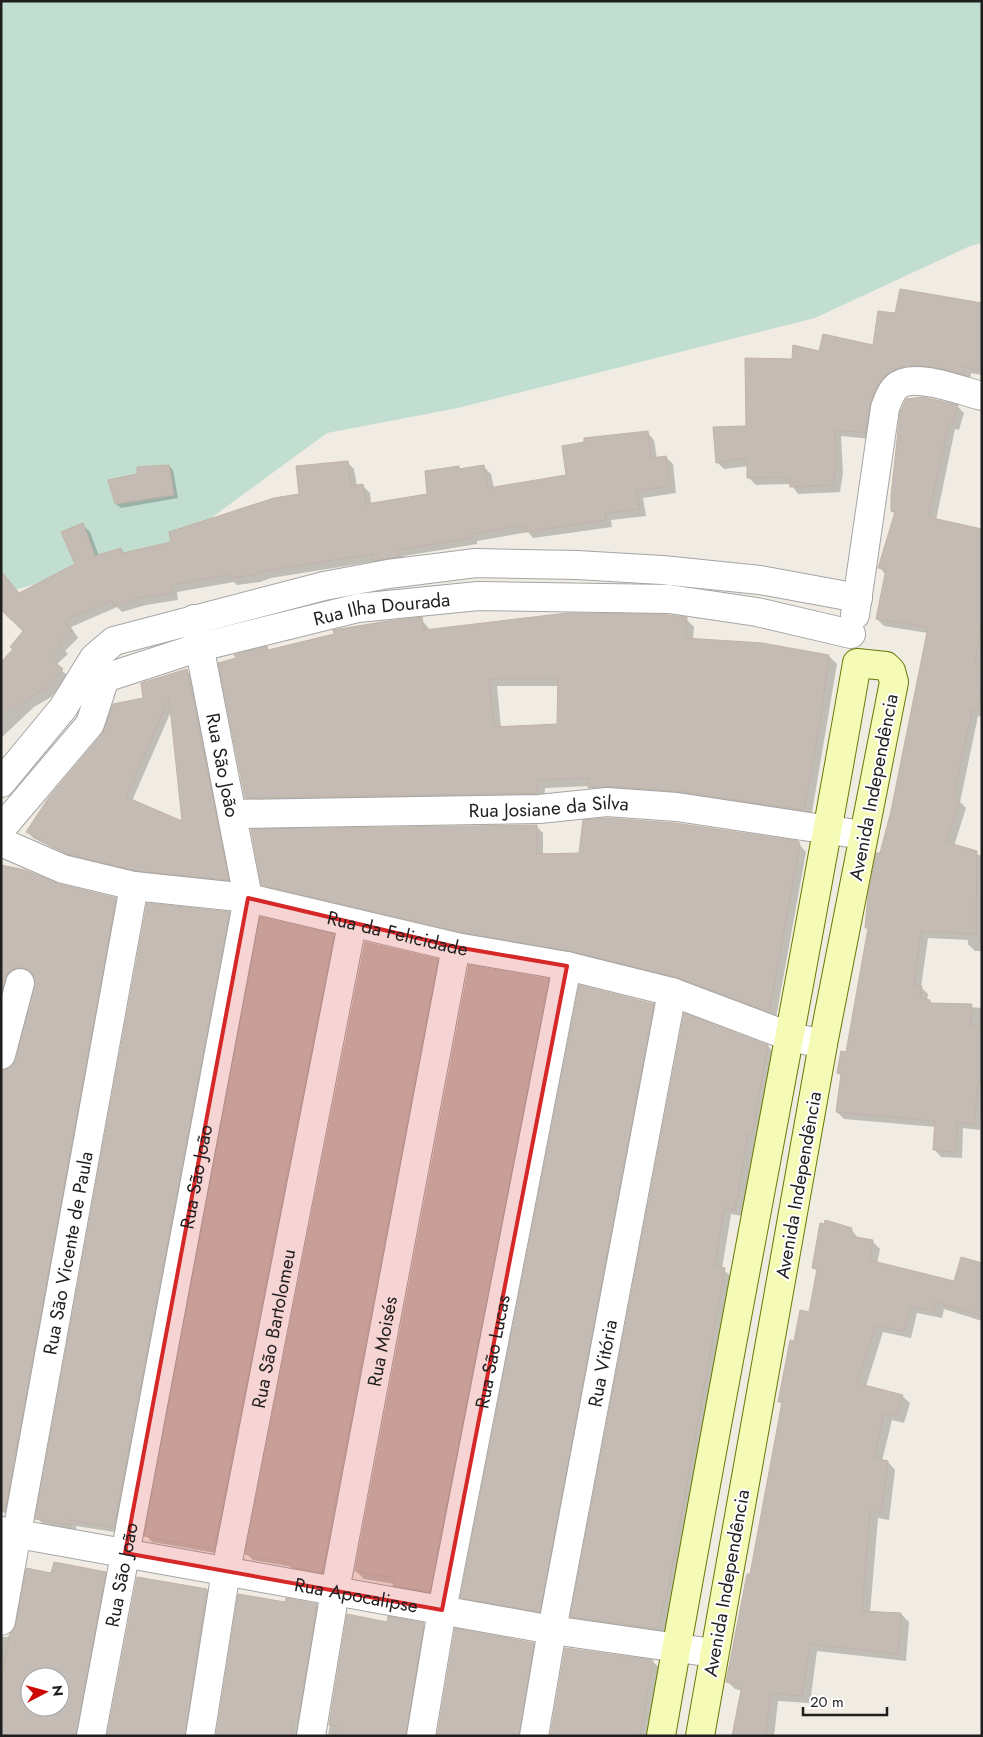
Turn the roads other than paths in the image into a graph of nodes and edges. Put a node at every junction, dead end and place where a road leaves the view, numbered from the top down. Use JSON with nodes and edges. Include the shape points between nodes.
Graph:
{"nodes":[{"id":1,"x":982,"y":396,"type":"edge"},
{"id":2,"x":476,"y":563,"type":"junction"},
{"id":3,"x":760,"y":580,"type":"junction"},
{"id":4,"x":478,"y":596,"type":"junction"},
{"id":5,"x":858,"y":598,"type":"junction"},
{"id":6,"x":757,"y":612,"type":"junction"},
{"id":7,"x":194,"y":619,"type":"junction"},
{"id":8,"x":851,"y":634,"type":"junction"},
{"id":9,"x":200,"y":647,"type":"junction"},
{"id":10,"x":857,"y":663,"type":"junction"},
{"id":11,"x":70,"y":698,"type":"junction"},
{"id":12,"x":90,"y":724,"type":"junction"},
{"id":13,"x":1,"y":783,"type":"edge"},
{"id":14,"x":233,"y":814,"type":"junction"},
{"id":15,"x":828,"y":828,"type":"junction"},
{"id":16,"x":1,"y":829,"type":"edge"},
{"id":17,"x":863,"y":835,"type":"junction"},
{"id":18,"x":1,"y":842,"type":"edge"},
{"id":19,"x":134,"y":886,"type":"junction"},
{"id":20,"x":248,"y":898,"type":"junction"},
{"id":21,"x":352,"y":924,"type":"junction"},
{"id":22,"x":456,"y":947,"type":"junction"},
{"id":23,"x":567,"y":966,"type":"junction"},
{"id":24,"x":20,"y":983,"type":"dead end"},
{"id":25,"x":672,"y":992,"type":"junction"},
{"id":26,"x":791,"y":1036,"type":"junction"},
{"id":27,"x":823,"y":1044,"type":"junction"},
{"id":28,"x":1,"y":1055,"type":"edge"},
{"id":29,"x":734,"y":1329,"type":"junction"},
{"id":30,"x":771,"y":1336,"type":"junction"},
{"id":31,"x":10,"y":1532,"type":"edge"},
{"id":32,"x":125,"y":1553,"type":"junction"},
{"id":33,"x":226,"y":1571,"type":"junction"},
{"id":34,"x":335,"y":1591,"type":"junction"},
{"id":35,"x":442,"y":1610,"type":"junction"},
{"id":36,"x":1,"y":1620,"type":"edge"},
{"id":37,"x":552,"y":1630,"type":"junction"},
{"id":38,"x":676,"y":1648,"type":"junction"},
{"id":39,"x":713,"y":1653,"type":"junction"},
{"id":40,"x":91,"y":1736,"type":"edge"},
{"id":41,"x":200,"y":1736,"type":"edge"},
{"id":42,"x":311,"y":1736,"type":"edge"},
{"id":43,"x":420,"y":1736,"type":"edge"},
{"id":44,"x":534,"y":1736,"type":"edge"},
{"id":45,"x":661,"y":1736,"type":"edge"},
{"id":46,"x":700,"y":1736,"type":"edge"}],
"edges":[{"from":1,"to":5,"type":"street","name":"Avenida Independência","via":[[924,381],[912,380],[896,387],[885,408]]},
{"from":2,"to":3,"type":"street","name":"Rua Ilha Dourada","via":[[587,565]]},
{"from":2,"to":4,"type":"street"},
{"from":2,"to":7,"type":"street","name":"Rua Ilha Dourada","via":[[324,586]]},
{"from":3,"to":5,"type":"street","name":"Rua Ilha Dourada"},
{"from":3,"to":6,"type":"street"},
{"from":4,"to":6,"type":"street","name":"Rua Ilha Dourada","via":[[669,599]]},
{"from":4,"to":9,"type":"street","name":"Rua Ilha Dourada","via":[[358,608]]},
{"from":5,"to":8,"type":"street","name":"Avenida Independência"},
{"from":6,"to":8,"type":"street","name":"Rua Ilha Dourada"},
{"from":7,"to":9,"type":"street","name":"Rua São João"},
{"from":7,"to":11,"type":"street","name":"Rua Ilha Dourada","via":[[114,641],[94,658]]},
{"from":8,"to":10,"type":"street","name":"Avenida Independência"},
{"from":9,"to":12,"type":"street","name":"Rua Ilha Dourada","via":[[105,678]]},
{"from":9,"to":14,"type":"street","name":"Rua São João"},
{"from":10,"to":15,"type":"main road","name":"Avenida Independência"},
{"from":10,"to":17,"type":"main road","name":"Avenida Independência","via":[[886,666],[894,682]]},
{"from":11,"to":12,"type":"street"},
{"from":11,"to":13,"type":"street","name":"Rua Ilha Dourada"},
{"from":12,"to":16,"type":"street","name":"Rua Ilha Dourada"},
{"from":14,"to":15,"type":"street","name":"Rua Josiane da Silva","via":[[539,809],[606,802],[677,807]]},
{"from":14,"to":20,"type":"street","name":"Rua São João"},
{"from":15,"to":17,"type":"street","name":"Rua Josiane da Silva"},
{"from":15,"to":26,"type":"main road","name":"Avenida Independência"},
{"from":17,"to":27,"type":"main road","name":"Avenida Independência"},
{"from":18,"to":19,"type":"street","name":"Rua da Felicidade","via":[[63,869]]},
{"from":19,"to":20,"type":"street","name":"Rua da Felicidade"},
{"from":19,"to":31,"type":"street","name":"Rua São Vicente de Paula"},
{"from":20,"to":21,"type":"street","name":"Rua da Felicidade"},
{"from":20,"to":32,"type":"street","name":"Rua São João"},
{"from":21,"to":22,"type":"street","name":"Rua da Felicidade"},
{"from":21,"to":33,"type":"street","name":"Rua São Bartolomeu"},
{"from":22,"to":23,"type":"street","name":"Rua da Felicidade"},
{"from":22,"to":34,"type":"street","name":"Rua Moisés"},
{"from":23,"to":25,"type":"street","name":"Rua da Felicidade"},
{"from":23,"to":35,"type":"street","name":"Rua São Lucas"},
{"from":24,"to":28,"type":"street"},
{"from":25,"to":26,"type":"street","name":"Rua da Felicidade"},
{"from":25,"to":37,"type":"street","name":"Rua Vitória"},
{"from":26,"to":27,"type":"street","name":"Rua da Felicidade"},
{"from":26,"to":29,"type":"main road","name":"Avenida Independência"},
{"from":27,"to":30,"type":"main road","name":"Avenida Independência"},
{"from":29,"to":30,"type":"main road"},
{"from":29,"to":38,"type":"main road","name":"Avenida Independência"},
{"from":30,"to":39,"type":"main road","name":"Avenida Independência"},
{"from":31,"to":32,"type":"street","name":"Rua Apocalipse"},
{"from":31,"to":36,"type":"street","name":"Rua São Vicente de Paula"},
{"from":32,"to":33,"type":"street","name":"Rua Apocalipse"},
{"from":32,"to":40,"type":"street","name":"Rua São João"},
{"from":33,"to":34,"type":"street","name":"Rua Apocalipse"},
{"from":33,"to":41,"type":"street","name":"Rua São Bartolomeu"},
{"from":34,"to":35,"type":"street","name":"Rua Apocalipse"},
{"from":34,"to":42,"type":"street","name":"Rua Moisés"},
{"from":35,"to":37,"type":"street","name":"Rua Apocalipse"},
{"from":35,"to":43,"type":"street","name":"Rua São Lucas"},
{"from":37,"to":38,"type":"street","name":"Rua Apocalipse"},
{"from":37,"to":44,"type":"street","name":"Rua Vitória"},
{"from":38,"to":39,"type":"street","name":"Rua Apocalipse"},
{"from":38,"to":45,"type":"main road","name":"Avenida Independência"},
{"from":39,"to":46,"type":"main road","name":"Avenida Independência"}]}
